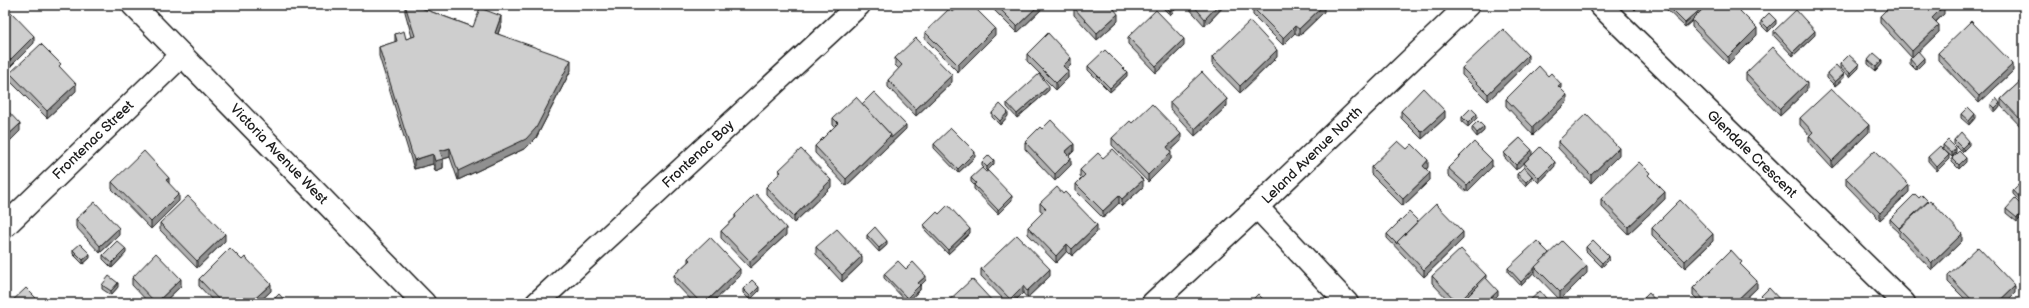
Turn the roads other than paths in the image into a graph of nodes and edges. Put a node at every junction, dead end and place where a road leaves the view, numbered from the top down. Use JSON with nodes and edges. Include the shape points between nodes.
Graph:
{"nodes":[{"id":1,"x":133,"y":5,"type":"edge"},
{"id":2,"x":858,"y":5,"type":"edge"},
{"id":3,"x":1468,"y":5,"type":"edge"},
{"id":4,"x":1600,"y":5,"type":"edge"},
{"id":5,"x":182,"y":55,"type":"junction"},
{"id":6,"x":1257,"y":208,"type":"junction"},
{"id":7,"x":5,"y":226,"type":"edge"},
{"id":8,"x":424,"y":303,"type":"edge"},
{"id":9,"x":537,"y":303,"type":"edge"},
{"id":10,"x":1153,"y":303,"type":"edge"},
{"id":11,"x":1347,"y":303,"type":"edge"},
{"id":12,"x":1904,"y":303,"type":"edge"}],
"edges":[{"from":1,"to":5,"type":"street","name":"Victoria Avenue West"},
{"from":2,"to":9,"type":"street","name":"Frontenac Bay"},
{"from":3,"to":6,"type":"street","name":"Leland Avenue North"},
{"from":4,"to":12,"type":"street","name":"Glendale Crescent"},
{"from":5,"to":7,"type":"street","name":"Frontenac Street"},
{"from":5,"to":8,"type":"street","name":"Victoria Avenue West"},
{"from":6,"to":10,"type":"street","name":"Leland Avenue North"},
{"from":6,"to":11,"type":"street"}]}
